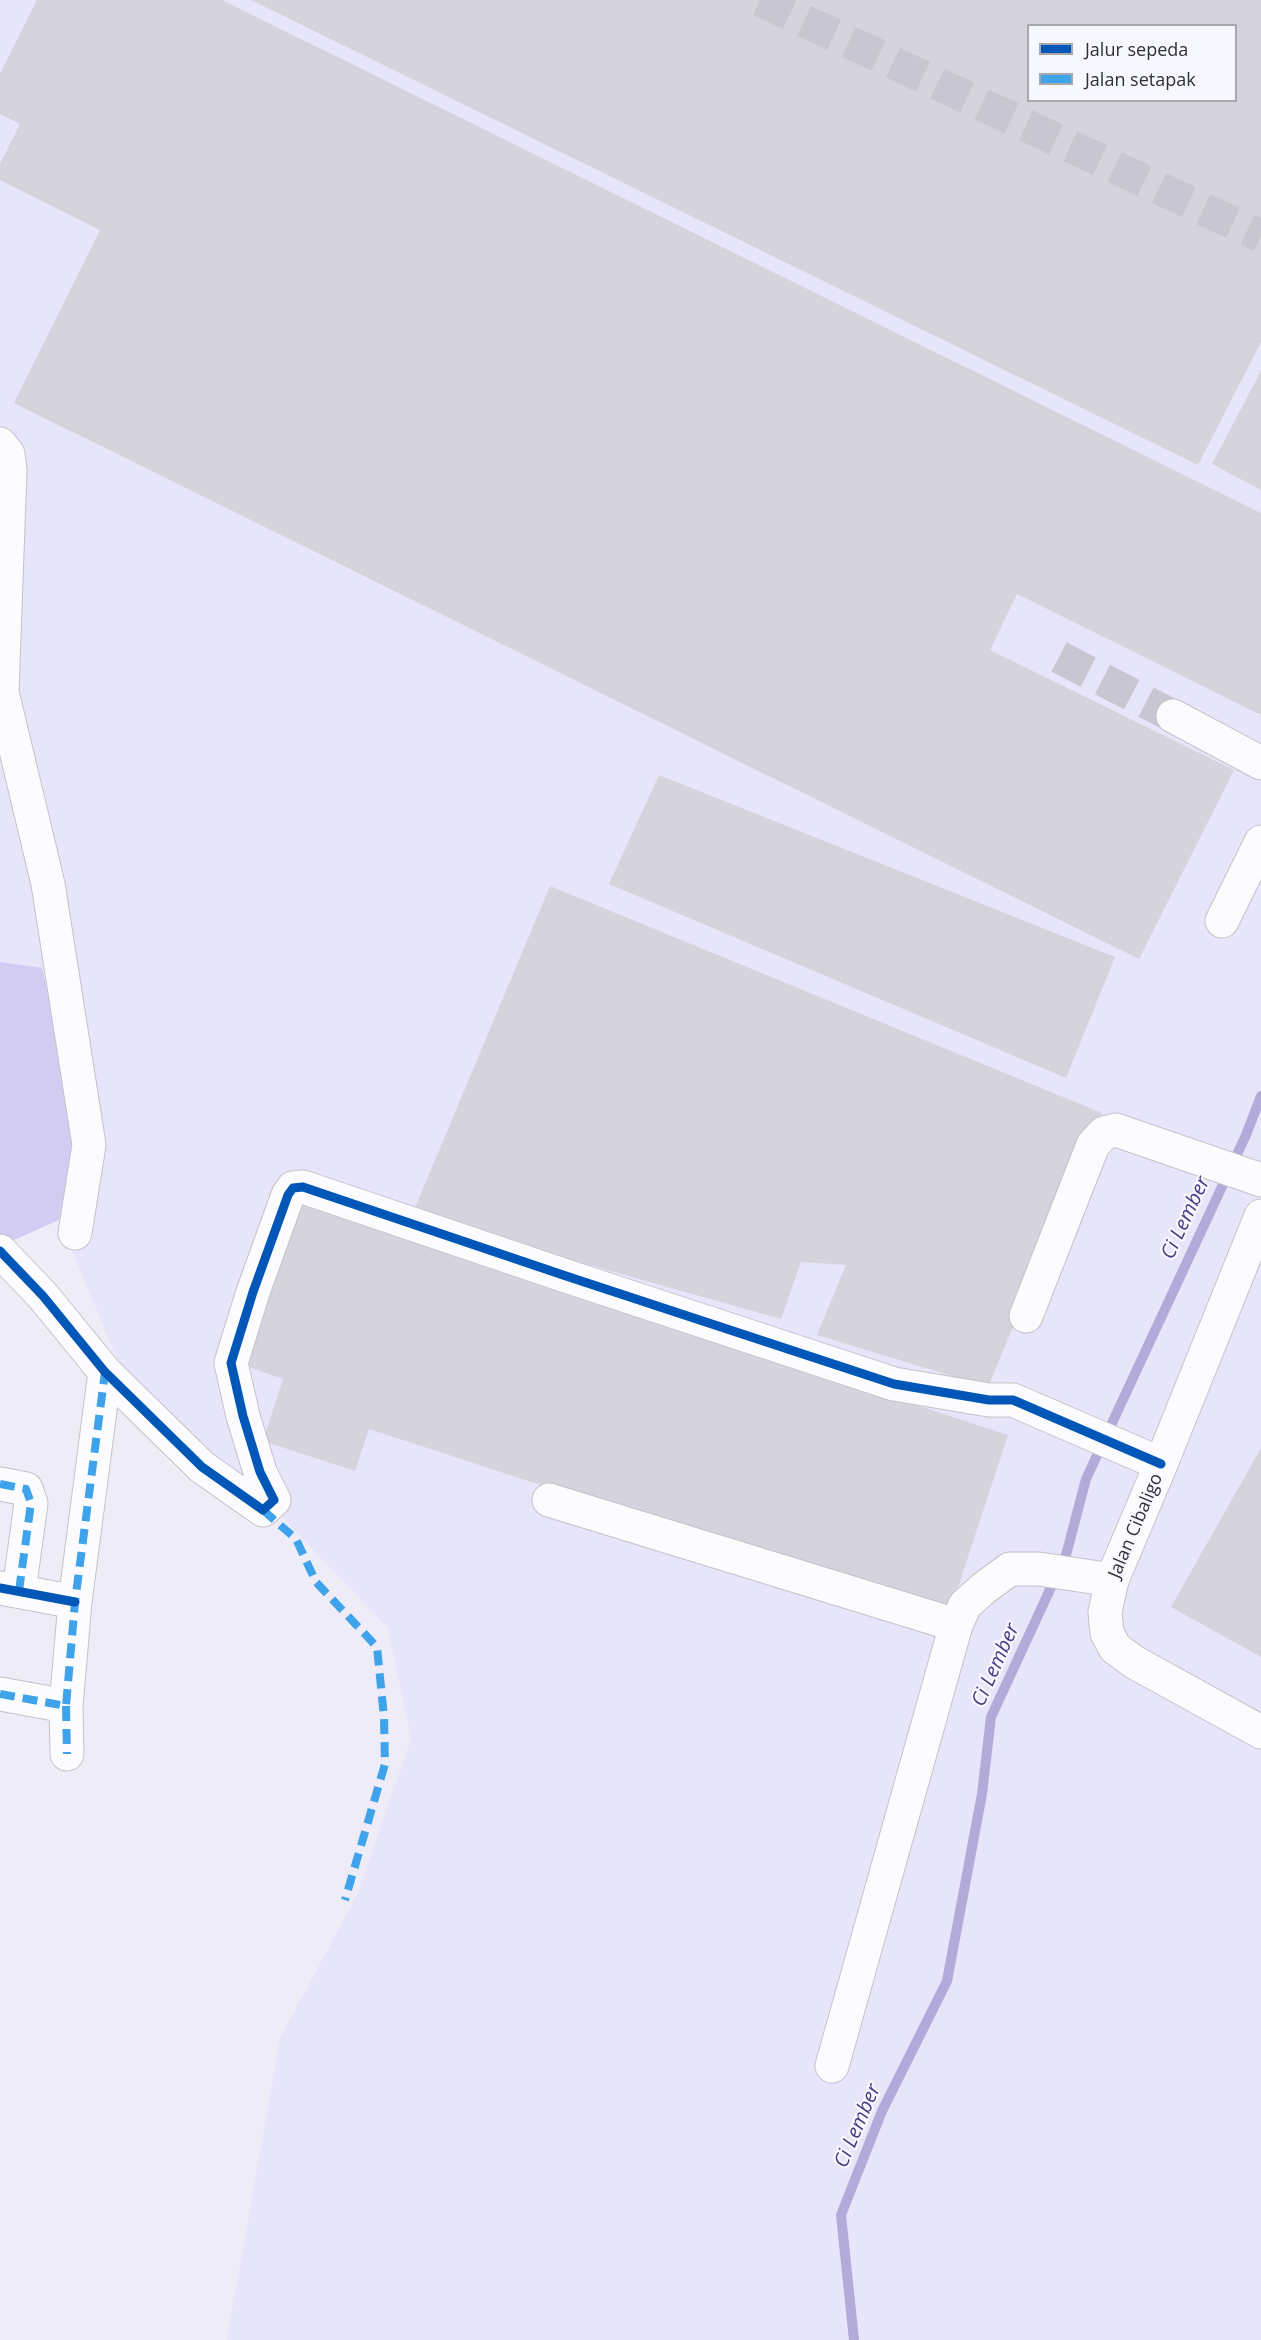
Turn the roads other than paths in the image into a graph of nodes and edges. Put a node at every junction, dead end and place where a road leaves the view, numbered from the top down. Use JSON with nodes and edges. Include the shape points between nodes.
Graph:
{"nodes":[{"id":1,"x":0,"y":444,"type":"edge"},
{"id":2,"x":1173,"y":717,"type":"tunnel mouth"},
{"id":3,"x":1261,"y":763,"type":"edge"},
{"id":4,"x":1261,"y":842,"type":"edge"},
{"id":5,"x":1222,"y":921,"type":"dead end"},
{"id":6,"x":1252,"y":1176,"type":"edge"},
{"id":7,"x":1261,"y":1216,"type":"edge"},
{"id":8,"x":75,"y":1233,"type":"dead end"},
{"id":9,"x":0,"y":1252,"type":"edge"},
{"id":10,"x":1026,"y":1316,"type":"dead end"},
{"id":11,"x":105,"y":1372,"type":"junction"},
{"id":12,"x":1161,"y":1464,"type":"junction"},
{"id":13,"x":0,"y":1484,"type":"edge"},
{"id":14,"x":549,"y":1500,"type":"dead end"},
{"id":15,"x":1097,"y":1578,"type":"junction"},
{"id":16,"x":9,"y":1590,"type":"edge"},
{"id":17,"x":75,"y":1602,"type":"junction"},
{"id":18,"x":956,"y":1625,"type":"junction"},
{"id":19,"x":0,"y":1694,"type":"edge"},
{"id":20,"x":66,"y":1706,"type":"junction"},
{"id":21,"x":1261,"y":1732,"type":"edge"},
{"id":22,"x":67,"y":1754,"type":"dead end"},
{"id":23,"x":832,"y":2066,"type":"dead end"}],
"edges":[{"from":1,"to":8,"type":"street","via":[[8,454],[10,470],[2,692],[48,884],[89,1145]]},
{"from":2,"to":3,"type":"street"},
{"from":4,"to":5,"type":"street"},
{"from":6,"to":10,"type":"street","via":[[1116,1130],[1104,1133],[1093,1145]]},
{"from":7,"to":12,"type":"street","name":"Jalan Cibaligo"},
{"from":9,"to":11,"type":"street","via":[[43,1296]]},
{"from":11,"to":12,"type":"street","via":[[202,1467],[262,1510],[274,1500],[260,1472],[231,1363],[288,1195],[293,1188],[303,1187],[894,1384],[989,1400],[1013,1400]]},
{"from":11,"to":17,"type":"street"},
{"from":12,"to":15,"type":"street","name":"Jalan Cibaligo"},
{"from":13,"to":16,"type":"street","via":[[26,1489],[31,1503]]},
{"from":14,"to":18,"type":"street"},
{"from":15,"to":18,"type":"street","via":[[1010,1569],[965,1605]]},
{"from":15,"to":21,"type":"street","name":"Jalan Cibaligo","via":[[1107,1633],[1115,1648]]},
{"from":16,"to":17,"type":"street"},
{"from":17,"to":20,"type":"street"},
{"from":18,"to":23,"type":"street"},
{"from":19,"to":20,"type":"street"},
{"from":20,"to":22,"type":"street"}]}
